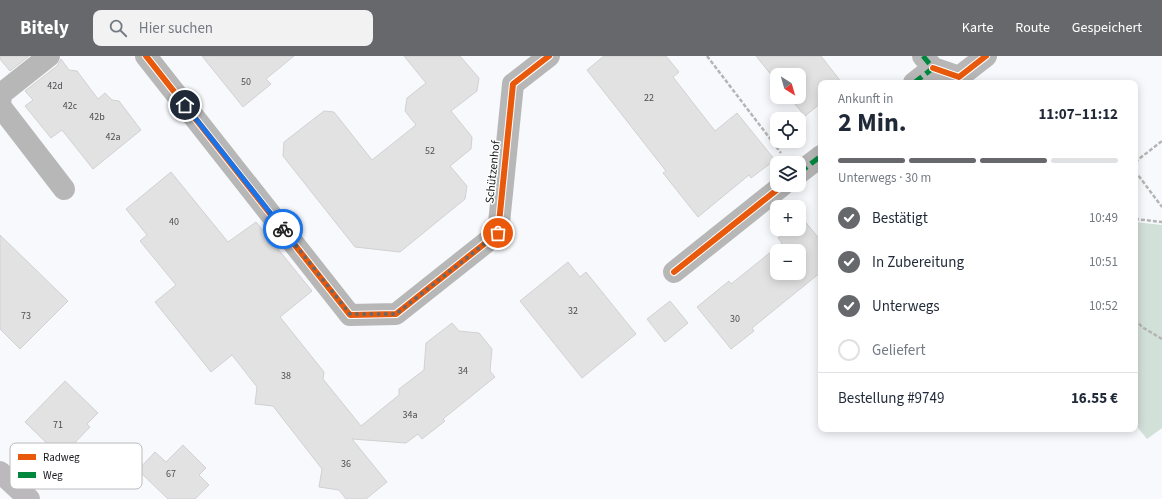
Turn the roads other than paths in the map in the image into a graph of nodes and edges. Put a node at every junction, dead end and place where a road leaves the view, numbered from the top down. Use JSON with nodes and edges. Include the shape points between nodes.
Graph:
{"nodes":[{"id":1,"x":49,"y":56,"type":"edge"},
{"id":2,"x":146,"y":56,"type":"edge"},
{"id":3,"x":549,"y":56,"type":"edge"},
{"id":4,"x":986,"y":56,"type":"edge"},
{"id":5,"x":928,"y":62,"type":"edge"},
{"id":6,"x":916,"y":80,"type":"edge"},
{"id":7,"x":818,"y":158,"type":"edge"},
{"id":8,"x":806,"y":168,"type":"edge"},
{"id":9,"x":64,"y":189,"type":"dead end"},
{"id":10,"x":774,"y":192,"type":"edge"},
{"id":11,"x":674,"y":272,"type":"dead end"},
{"id":12,"x":0,"y":472,"type":"edge"},
{"id":13,"x":10,"y":481,"type":"edge"},
{"id":14,"x":18,"y":489,"type":"edge"},
{"id":15,"x":29,"y":499,"type":"edge"}],
"edges":[{"from":1,"to":9,"type":"street","via":[[1,94],[0,106]]},
{"from":2,"to":3,"type":"street","name":"Schützenhof","via":[[350,314],[396,314],[498,233],[513,84]]},
{"from":4,"to":5,"type":"street","via":[[960,77]]},
{"from":5,"to":6,"type":"street"},
{"from":7,"to":8,"type":"street"},
{"from":10,"to":11,"type":"street"},
{"from":12,"to":13,"type":"main road"},
{"from":14,"to":15,"type":"main road"}]}
